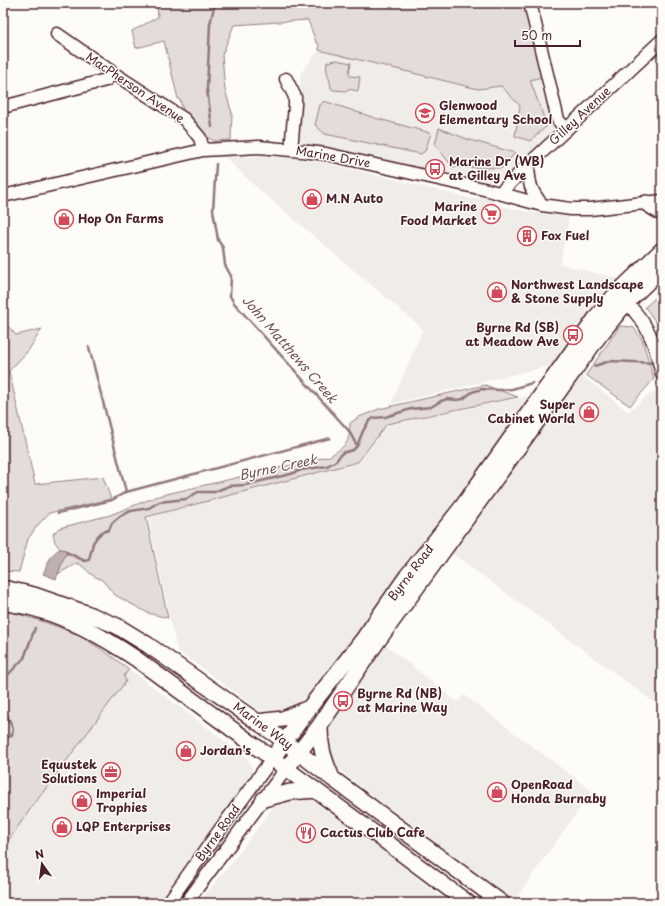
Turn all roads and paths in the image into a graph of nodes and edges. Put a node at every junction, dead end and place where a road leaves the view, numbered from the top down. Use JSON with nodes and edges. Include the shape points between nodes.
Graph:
{"nodes":[{"id":1,"x":530,"y":3,"type":"edge"},
{"id":2,"x":57,"y":34,"type":"dead end"},
{"id":3,"x":662,"y":40,"type":"edge"},
{"id":4,"x":113,"y":73,"type":"junction"},
{"id":5,"x":286,"y":79,"type":"dead end"},
{"id":6,"x":3,"y":107,"type":"edge"},
{"id":7,"x":566,"y":129,"type":"junction"},
{"id":8,"x":203,"y":150,"type":"junction"},
{"id":9,"x":291,"y":150,"type":"junction"},
{"id":10,"x":528,"y":164,"type":"junction"},
{"id":11,"x":500,"y":193,"type":"junction"},
{"id":12,"x":3,"y":196,"type":"edge"},
{"id":13,"x":662,"y":201,"type":"edge"},
{"id":14,"x":646,"y":203,"type":"junction"},
{"id":15,"x":542,"y":205,"type":"junction"},
{"id":16,"x":662,"y":213,"type":"edge"},
{"id":17,"x":662,"y":250,"type":"edge"},
{"id":18,"x":662,"y":268,"type":"edge"},
{"id":19,"x":620,"y":299,"type":"junction"},
{"id":20,"x":662,"y":374,"type":"edge"},
{"id":21,"x":3,"y":588,"type":"edge"},
{"id":22,"x":3,"y":602,"type":"edge"},
{"id":23,"x":310,"y":707,"type":"junction"},
{"id":24,"x":257,"y":722,"type":"junction"},
{"id":25,"x":320,"y":725,"type":"junction"},
{"id":26,"x":284,"y":742,"type":"junction"},
{"id":27,"x":299,"y":752,"type":"junction"},
{"id":28,"x":272,"y":759,"type":"junction"},
{"id":29,"x":286,"y":769,"type":"junction"},
{"id":30,"x":333,"y":779,"type":"junction"},
{"id":31,"x":316,"y":790,"type":"junction"},
{"id":32,"x":264,"y":799,"type":"junction"},
{"id":33,"x":168,"y":903,"type":"edge"},
{"id":34,"x":186,"y":903,"type":"edge"},
{"id":35,"x":468,"y":903,"type":"edge"},
{"id":36,"x":502,"y":903,"type":"edge"}],
"edges":[{"from":1,"to":7,"type":"street","via":[[558,120]]},
{"from":2,"to":4,"type":"street","name":"MacPherson Avenue"},
{"from":3,"to":7,"type":"street","name":"Gilley Avenue"},
{"from":4,"to":6,"type":"street","via":[[106,80]]},
{"from":4,"to":8,"type":"street","name":"MacPherson Avenue","via":[[184,119],[200,138]]},
{"from":5,"to":9,"type":"street","via":[[295,97]]},
{"from":7,"to":10,"type":"street","name":"Gilley Avenue"},
{"from":8,"to":9,"type":"street","name":"Marine Drive"},
{"from":8,"to":12,"type":"street","name":"Marine Drive"},
{"from":9,"to":11,"type":"street","name":"Marine Drive","via":[[326,154]]},
{"from":10,"to":11,"type":"street","name":"Gilley Avenue"},
{"from":10,"to":15,"type":"street","via":[[530,188]]},
{"from":11,"to":15,"type":"street","name":"Marine Drive"},
{"from":13,"to":14,"type":"street","name":"Marine Drive"},
{"from":14,"to":15,"type":"street","name":"Marine Drive","via":[[590,209]]},
{"from":14,"to":16,"type":"main road"},
{"from":17,"to":19,"type":"main road","name":"Byrne Road"},
{"from":18,"to":19,"type":"main road","name":"Byrne Road"},
{"from":19,"to":20,"type":"street","via":[[634,311],[648,329]]},
{"from":19,"to":23,"type":"main road","name":"Byrne Road","via":[[598,315],[462,507],[407,576],[364,638]]},
{"from":19,"to":25,"type":"main road","name":"Byrne Road","via":[[600,336],[377,642]]},
{"from":21,"to":24,"type":"main road","name":"Marine Way","via":[[54,601],[117,626]]},
{"from":22,"to":28,"type":"main road","name":"Marine Way","via":[[39,610],[107,639]]},
{"from":23,"to":24,"type":"main road","via":[[283,719]]},
{"from":23,"to":26,"type":"main road","name":"Byrne Road"},
{"from":24,"to":26,"type":"main road","name":"Marine Way"},
{"from":25,"to":27,"type":"main road","name":"Byrne Road"},
{"from":25,"to":30,"type":"main road","via":[[322,752]]},
{"from":26,"to":27,"type":"main road","name":"Marine Way"},
{"from":26,"to":28,"type":"main road","name":"Byrne Road"},
{"from":27,"to":29,"type":"main road","name":"Byrne Road"},
{"from":27,"to":30,"type":"main road","name":"Marine Way"},
{"from":28,"to":29,"type":"main road","name":"Marine Way"},
{"from":28,"to":33,"type":"street","name":"Byrne Road"},
{"from":29,"to":31,"type":"main road","name":"Marine Way"},
{"from":29,"to":32,"type":"street","name":"Byrne Road"},
{"from":30,"to":36,"type":"main road","name":"Marine Way"},
{"from":31,"to":32,"type":"main road","via":[[290,792]]},
{"from":31,"to":35,"type":"main road","name":"Marine Way"},
{"from":32,"to":34,"type":"street","name":"Byrne Road"}]}
